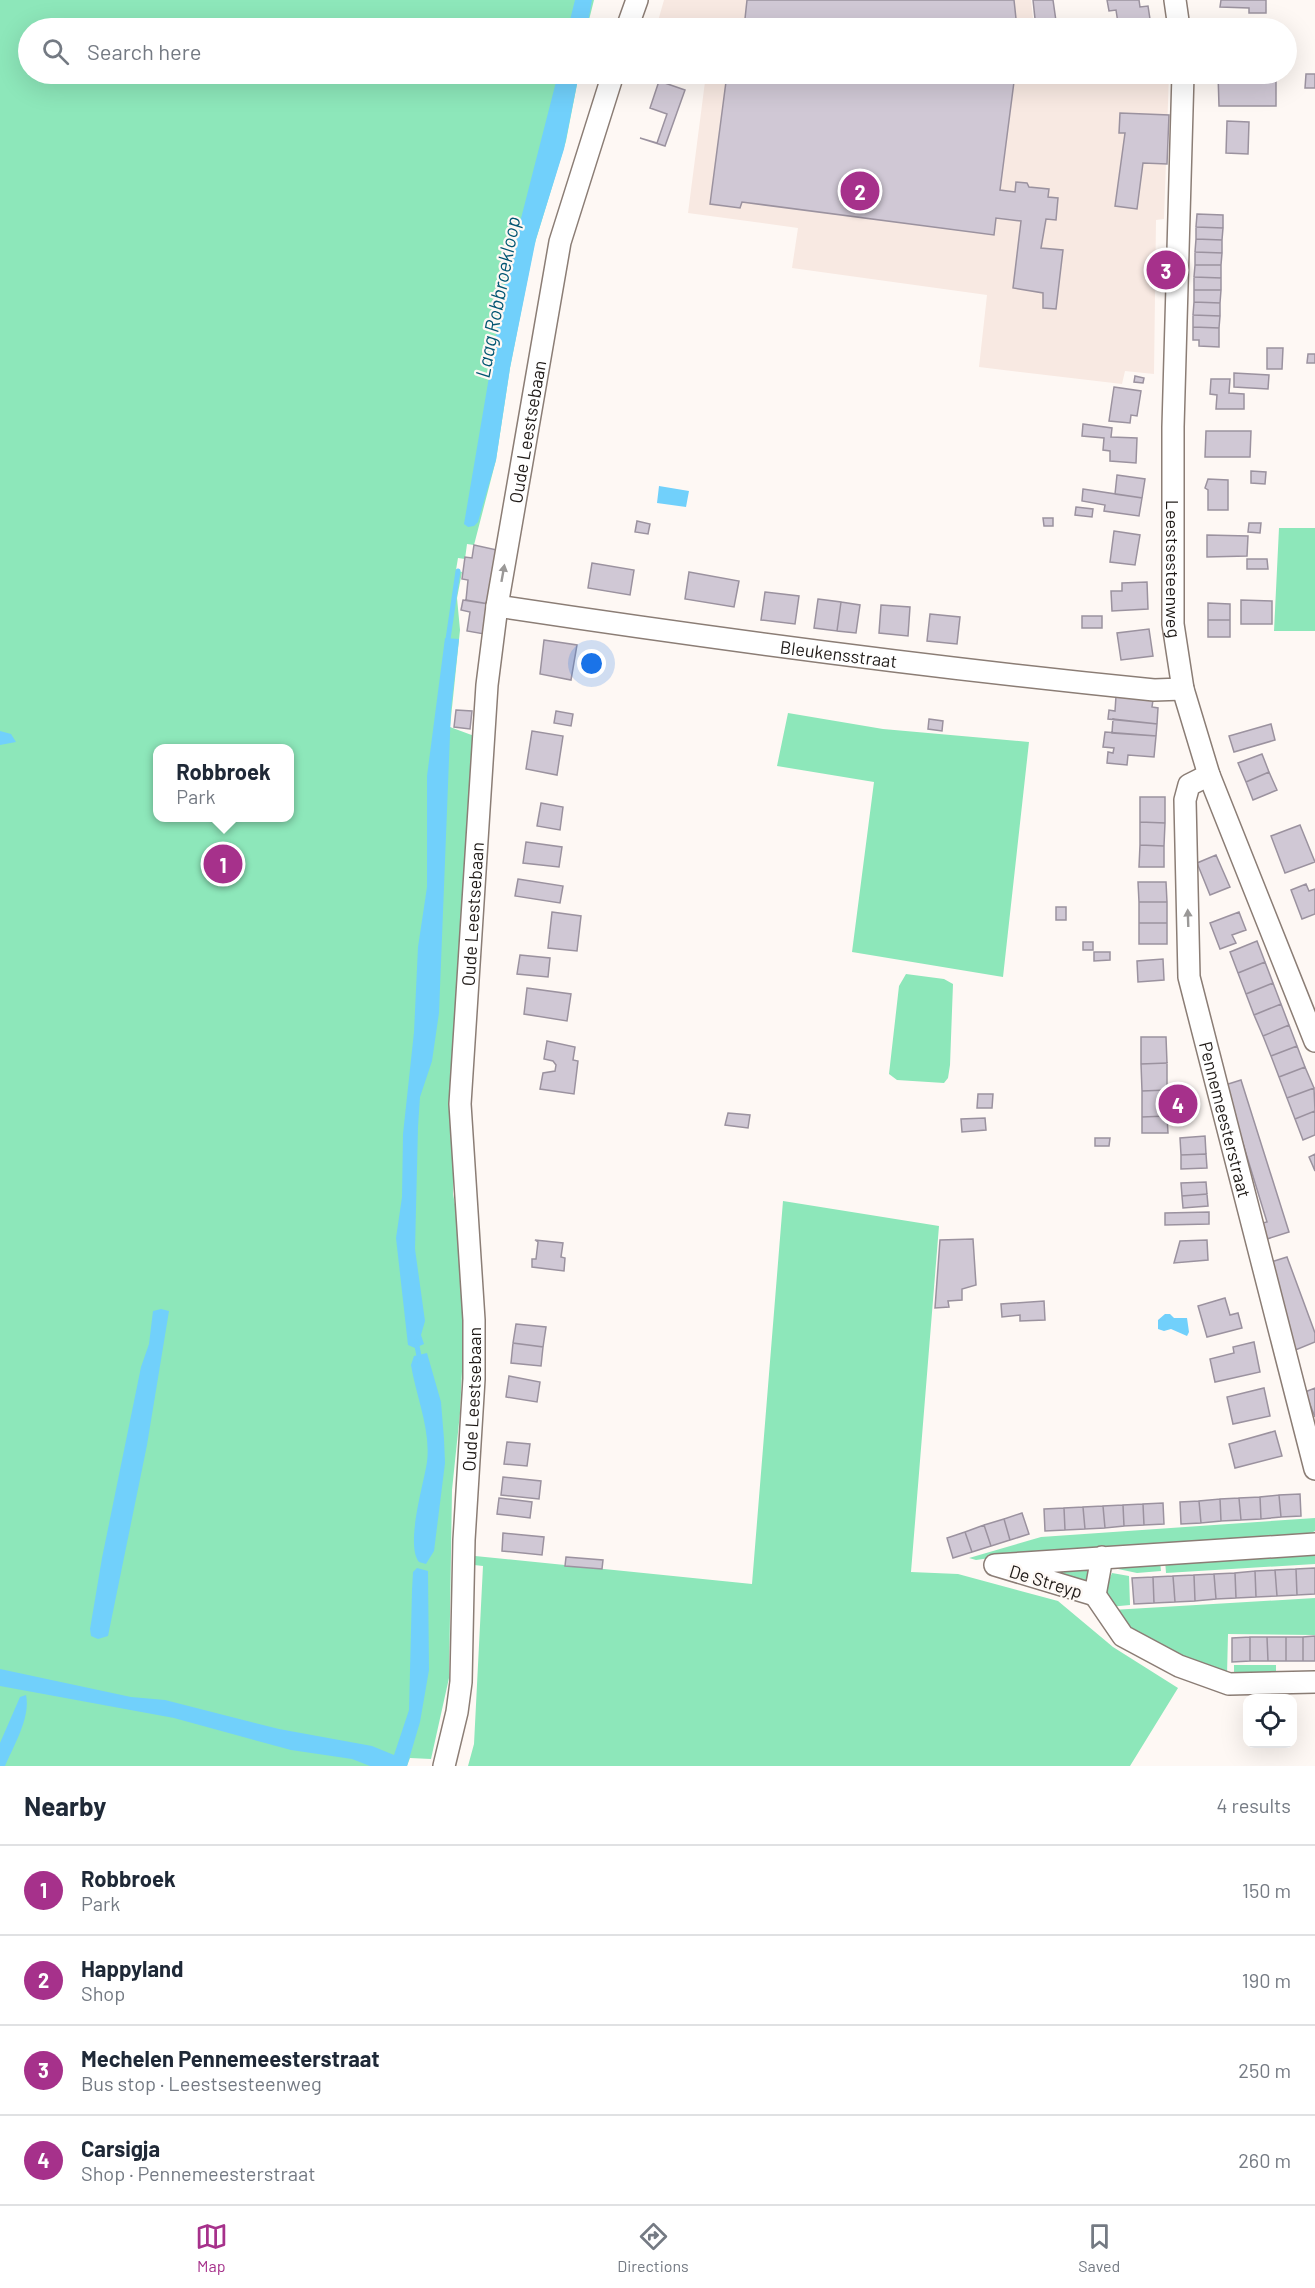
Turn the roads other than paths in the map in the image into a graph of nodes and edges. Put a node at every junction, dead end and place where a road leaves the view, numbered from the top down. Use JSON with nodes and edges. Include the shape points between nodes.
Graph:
{"nodes":[{"id":1,"x":637,"y":0,"type":"edge"},
{"id":2,"x":1175,"y":0,"type":"edge"},
{"id":3,"x":631,"y":18,"type":"edge"},
{"id":4,"x":1178,"y":18,"type":"edge"},
{"id":5,"x":610,"y":84,"type":"edge"},
{"id":6,"x":1183,"y":84,"type":"edge"},
{"id":7,"x":497,"y":606,"type":"junction"},
{"id":8,"x":1183,"y":689,"type":"junction"},
{"id":9,"x":1209,"y":775,"type":"junction"},
{"id":10,"x":1315,"y":1041,"type":"edge"},
{"id":11,"x":1315,"y":1469,"type":"edge"},
{"id":12,"x":1315,"y":1544,"type":"edge"},
{"id":13,"x":1102,"y":1557,"type":"junction"},
{"id":14,"x":1095,"y":1595,"type":"junction"},
{"id":15,"x":1315,"y":1682,"type":"edge"},
{"id":16,"x":444,"y":1766,"type":"edge"}],
"edges":[{"from":1,"to":3,"type":"street"},
{"from":2,"to":4,"type":"street"},
{"from":7,"to":5,"type":"street","name":"Oude Leestsebaan","one_way":true,"via":[[560,242]]},
{"from":6,"to":8,"type":"street","name":"Leestsesteenweg","via":[[1172,553],[1173,624]]},
{"from":7,"to":8,"type":"street","name":"Bleukensstraat","via":[[755,645],[1154,690]]},
{"from":7,"to":16,"type":"street","name":"Oude Leestsebaan","via":[[483,724],[462,1043],[460,1104],[474,1379],[463,1562],[461,1682]]},
{"from":8,"to":9,"type":"street","name":"Leestsesteenweg"},
{"from":9,"to":10,"type":"street","name":"Leestsesteenweg"},
{"from":11,"to":9,"type":"street","name":"Pennemeesterstraat","one_way":true,"via":[[1189,977],[1185,800],[1189,786]]},
{"from":12,"to":13,"type":"street","name":"De Streyp"},
{"from":13,"to":14,"type":"street","name":"De Streyp"},
{"from":13,"to":14,"type":"street","name":"De Streyp","via":[[995,1565]]},
{"from":14,"to":15,"type":"street","via":[[1123,1636],[1179,1666],[1229,1684]]}]}
